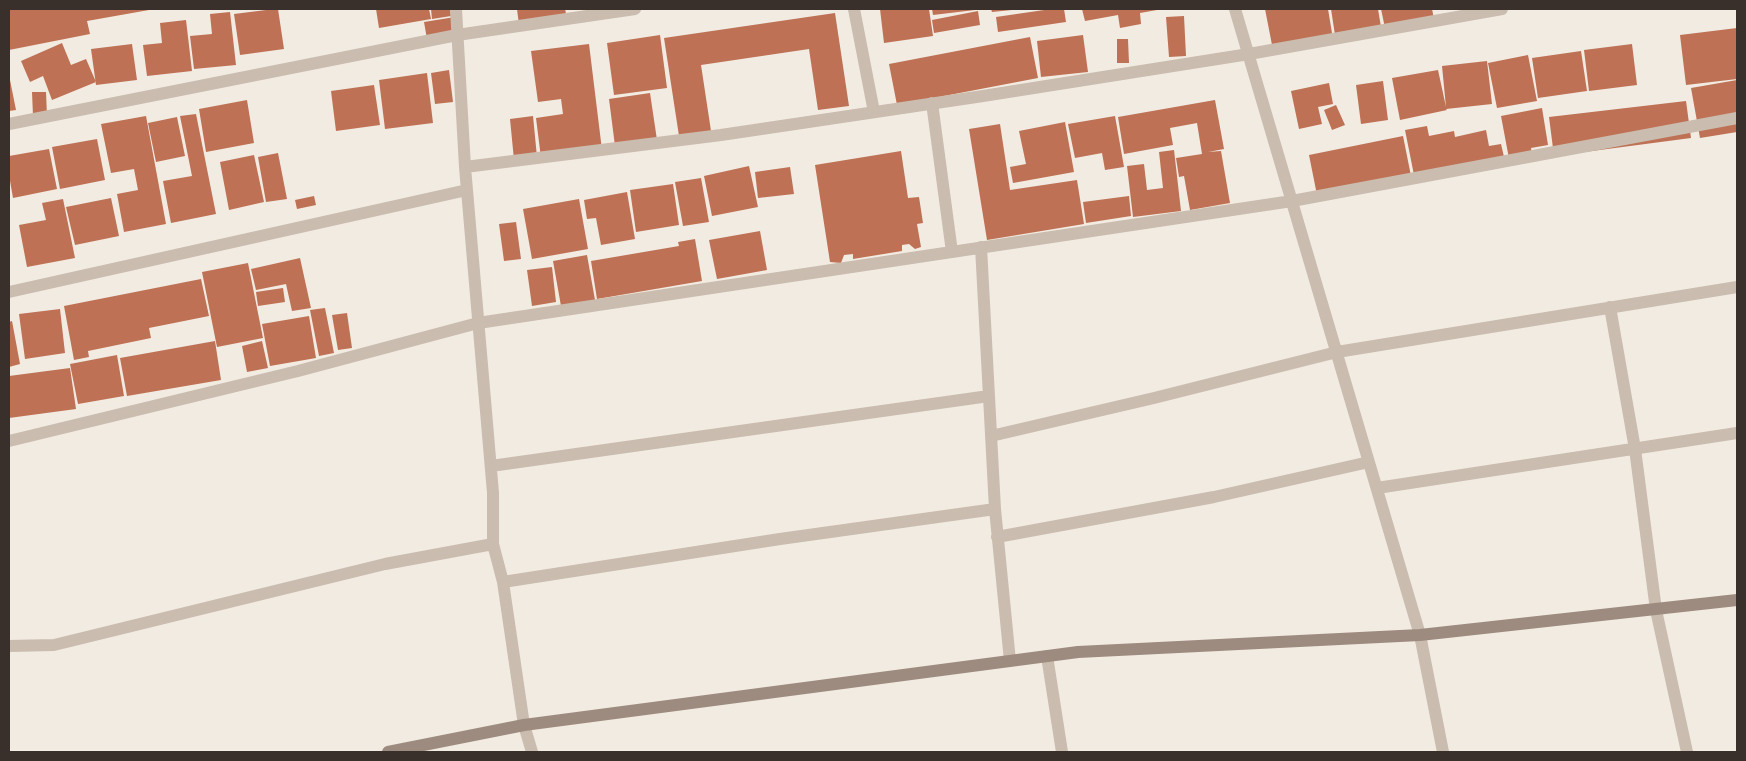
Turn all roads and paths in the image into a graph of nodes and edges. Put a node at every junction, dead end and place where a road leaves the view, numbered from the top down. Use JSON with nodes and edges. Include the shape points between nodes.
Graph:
{"nodes":[{"id":1,"x":456,"y":9,"type":"edge"},
{"id":2,"x":635,"y":9,"type":"edge"},
{"id":3,"x":854,"y":9,"type":"edge"},
{"id":4,"x":1236,"y":9,"type":"edge"},
{"id":5,"x":1502,"y":9,"type":"edge"},
{"id":6,"x":457,"y":35,"type":"junction"},
{"id":7,"x":1249,"y":54,"type":"junction"},
{"id":8,"x":932,"y":103,"type":"junction"},
{"id":9,"x":874,"y":112,"type":"junction"},
{"id":10,"x":1737,"y":118,"type":"edge"},
{"id":11,"x":9,"y":124,"type":"edge"},
{"id":12,"x":465,"y":167,"type":"junction"},
{"id":13,"x":467,"y":190,"type":"junction"},
{"id":14,"x":1292,"y":201,"type":"junction"},
{"id":15,"x":981,"y":247,"type":"junction"},
{"id":16,"x":952,"y":252,"type":"junction"},
{"id":17,"x":1737,"y":286,"type":"edge"},
{"id":18,"x":9,"y":292,"type":"edge"},
{"id":19,"x":1610,"y":307,"type":"junction"},
{"id":20,"x":478,"y":323,"type":"junction"},
{"id":21,"x":1337,"y":352,"type":"junction"},
{"id":22,"x":989,"y":396,"type":"junction"},
{"id":23,"x":1737,"y":433,"type":"edge"},
{"id":24,"x":991,"y":436,"type":"junction"},
{"id":25,"x":9,"y":441,"type":"edge"},
{"id":26,"x":1634,"y":450,"type":"junction"},
{"id":27,"x":1369,"y":462,"type":"junction"},
{"id":28,"x":491,"y":466,"type":"junction"},
{"id":29,"x":1377,"y":488,"type":"junction"},
{"id":30,"x":995,"y":509,"type":"junction"},
{"id":31,"x":997,"y":537,"type":"junction"},
{"id":32,"x":493,"y":544,"type":"junction"},
{"id":33,"x":503,"y":582,"type":"junction"},
{"id":34,"x":1737,"y":600,"type":"edge"},
{"id":35,"x":1656,"y":610,"type":"junction"},
{"id":36,"x":1420,"y":635,"type":"junction"},
{"id":37,"x":9,"y":646,"type":"edge"},
{"id":38,"x":1047,"y":656,"type":"junction"},
{"id":39,"x":1010,"y":661,"type":"junction"},
{"id":40,"x":524,"y":725,"type":"junction"},
{"id":41,"x":388,"y":752,"type":"edge"},
{"id":42,"x":532,"y":752,"type":"edge"},
{"id":43,"x":1062,"y":752,"type":"edge"},
{"id":44,"x":1442,"y":752,"type":"edge"},
{"id":45,"x":1687,"y":752,"type":"edge"}],
"edges":[{"from":1,"to":6,"type":"street"},
{"from":2,"to":6,"type":"street"},
{"from":3,"to":9,"type":"street"},
{"from":4,"to":7,"type":"street"},
{"from":5,"to":7,"type":"street"},
{"from":6,"to":11,"type":"street"},
{"from":6,"to":12,"type":"street"},
{"from":7,"to":8,"type":"street"},
{"from":7,"to":14,"type":"street"},
{"from":8,"to":9,"type":"street"},
{"from":8,"to":16,"type":"street"},
{"from":9,"to":12,"type":"street"},
{"from":10,"to":14,"type":"street"},
{"from":12,"to":13,"type":"street"},
{"from":13,"to":18,"type":"street"},
{"from":13,"to":20,"type":"street"},
{"from":14,"to":15,"type":"street"},
{"from":14,"to":21,"type":"street"},
{"from":15,"to":16,"type":"street"},
{"from":15,"to":22,"type":"street"},
{"from":16,"to":20,"type":"street"},
{"from":17,"to":19,"type":"street"},
{"from":19,"to":21,"type":"street"},
{"from":19,"to":26,"type":"street"},
{"from":20,"to":25,"type":"street","via":[[298,371]]},
{"from":20,"to":28,"type":"street"},
{"from":21,"to":24,"type":"street"},
{"from":21,"to":27,"type":"street"},
{"from":22,"to":24,"type":"street"},
{"from":22,"to":28,"type":"street"},
{"from":23,"to":26,"type":"street"},
{"from":24,"to":30,"type":"street"},
{"from":26,"to":29,"type":"street"},
{"from":26,"to":35,"type":"street"},
{"from":27,"to":29,"type":"street"},
{"from":27,"to":31,"type":"street","via":[[1214,497]]},
{"from":28,"to":32,"type":"street"},
{"from":29,"to":36,"type":"street"},
{"from":30,"to":31,"type":"street"},
{"from":30,"to":33,"type":"street"},
{"from":31,"to":39,"type":"street"},
{"from":32,"to":33,"type":"street"},
{"from":32,"to":37,"type":"street","via":[[385,564],[54,645]]},
{"from":33,"to":40,"type":"street"},
{"from":34,"to":35,"type":"main road"},
{"from":35,"to":36,"type":"main road"},
{"from":35,"to":45,"type":"street"},
{"from":36,"to":38,"type":"main road"},
{"from":36,"to":44,"type":"street"},
{"from":38,"to":39,"type":"main road"},
{"from":38,"to":43,"type":"street"},
{"from":39,"to":40,"type":"main road"},
{"from":40,"to":41,"type":"main road"},
{"from":40,"to":42,"type":"street"}]}
